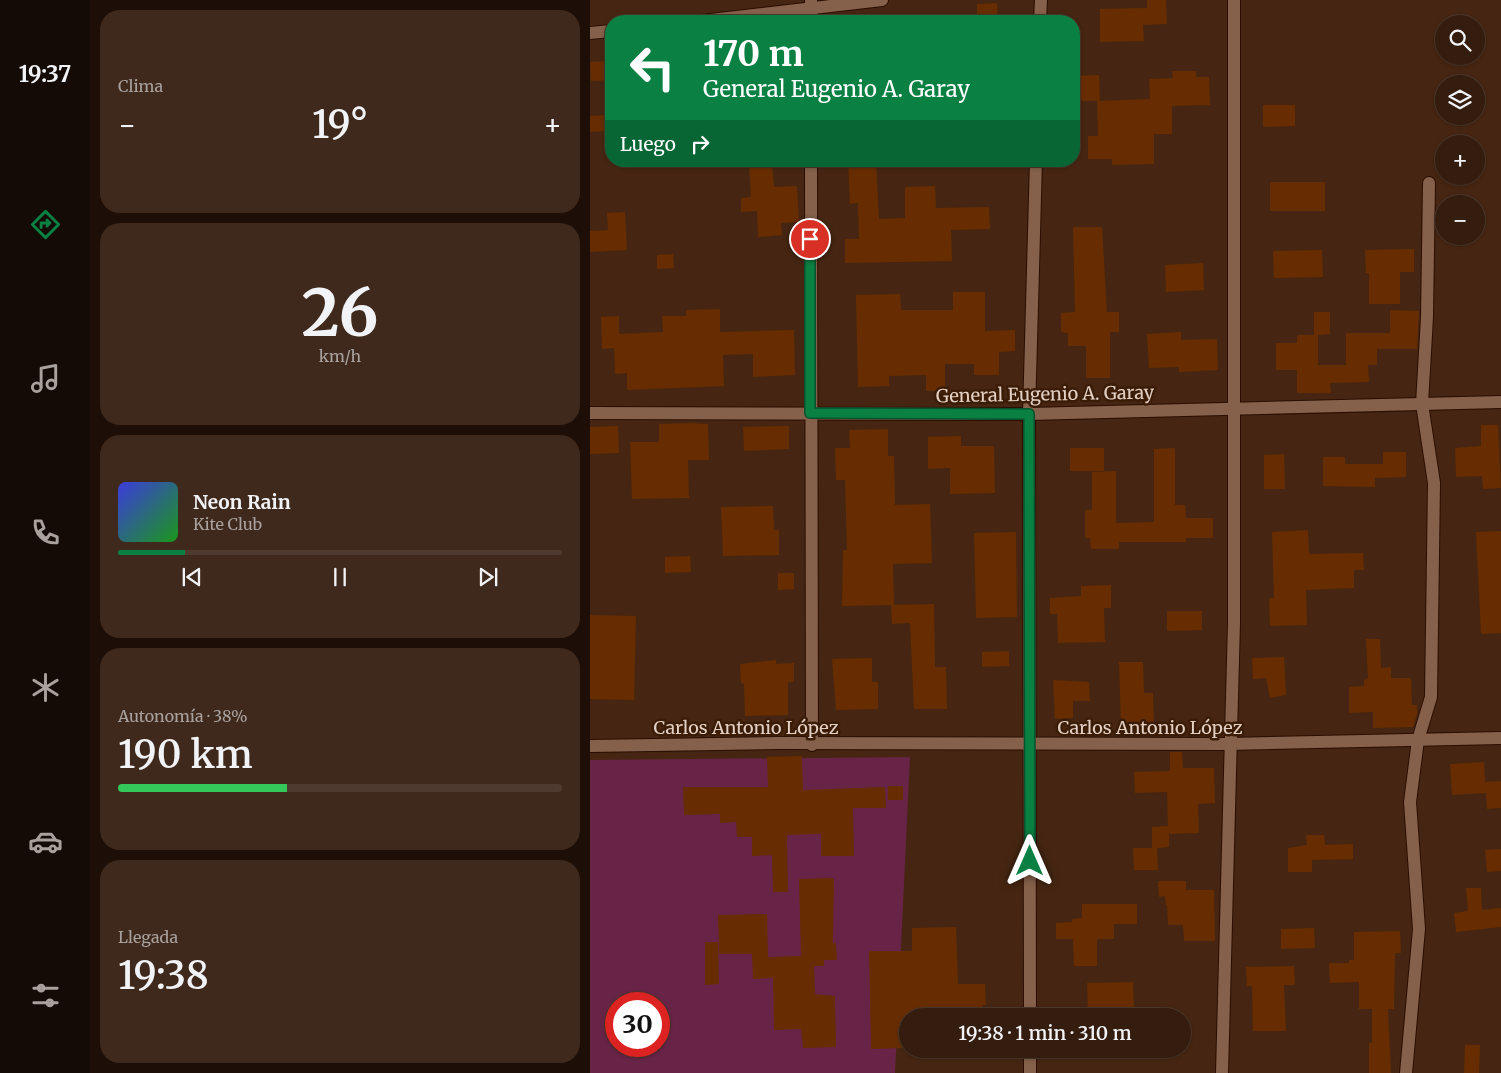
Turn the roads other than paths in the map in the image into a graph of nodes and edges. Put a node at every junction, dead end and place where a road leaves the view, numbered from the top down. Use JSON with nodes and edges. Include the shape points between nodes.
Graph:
{"nodes":[{"id":1,"x":882,"y":0,"type":"edge"},
{"id":2,"x":1041,"y":0,"type":"edge"},
{"id":3,"x":1234,"y":0,"type":"edge"},
{"id":4,"x":811,"y":10,"type":"edge"},
{"id":5,"x":761,"y":15,"type":"edge"},
{"id":6,"x":1040,"y":15,"type":"edge"},
{"id":7,"x":605,"y":32,"type":"edge"},
{"id":8,"x":590,"y":33,"type":"edge"},
{"id":9,"x":810,"y":167,"type":"edge"},
{"id":10,"x":1036,"y":167,"type":"edge"},
{"id":11,"x":1429,"y":183,"type":"dead end"},
{"id":12,"x":1501,"y":402,"type":"edge"},
{"id":13,"x":1422,"y":404,"type":"junction"},
{"id":14,"x":1236,"y":408,"type":"junction"},
{"id":15,"x":590,"y":413,"type":"edge"},
{"id":16,"x":810,"y":413,"type":"junction"},
{"id":17,"x":1029,"y":414,"type":"junction"},
{"id":18,"x":1501,"y":738,"type":"edge"},
{"id":19,"x":1418,"y":740,"type":"junction"},
{"id":20,"x":1229,"y":744,"type":"junction"},
{"id":21,"x":812,"y":745,"type":"junction"},
{"id":22,"x":1031,"y":745,"type":"junction"},
{"id":23,"x":590,"y":746,"type":"edge"},
{"id":24,"x":1030,"y":1008,"type":"edge"},
{"id":25,"x":1030,"y":1058,"type":"edge"},
{"id":26,"x":1030,"y":1073,"type":"edge"},
{"id":27,"x":1222,"y":1073,"type":"edge"},
{"id":28,"x":1406,"y":1073,"type":"edge"}],
"edges":[{"from":1,"to":4,"type":"street"},
{"from":2,"to":6,"type":"street"},
{"from":3,"to":14,"type":"street"},
{"from":4,"to":5,"type":"street"},
{"from":7,"to":8,"type":"street"},
{"from":9,"to":16,"type":"street"},
{"from":10,"to":17,"type":"street"},
{"from":11,"to":13,"type":"street"},
{"from":12,"to":13,"type":"street","name":"General Eugenio A. Garay"},
{"from":13,"to":14,"type":"street","name":"General Eugenio A. Garay"},
{"from":13,"to":19,"type":"street","via":[[1434,483],[1434,557],[1431,697]]},
{"from":14,"to":17,"type":"street","name":"General Eugenio A. Garay"},
{"from":14,"to":20,"type":"street"},
{"from":15,"to":16,"type":"street","name":"General Eugenio A. Garay"},
{"from":16,"to":17,"type":"street","name":"General Eugenio A. Garay"},
{"from":16,"to":21,"type":"street"},
{"from":17,"to":22,"type":"street"},
{"from":18,"to":19,"type":"street","name":"Carlos Antonio López"},
{"from":19,"to":20,"type":"street","name":"Carlos Antonio López"},
{"from":19,"to":28,"type":"street","via":[[1410,802],[1419,929]]},
{"from":20,"to":22,"type":"street","name":"Carlos Antonio López"},
{"from":20,"to":27,"type":"street"},
{"from":21,"to":22,"type":"street","name":"Carlos Antonio López"},
{"from":21,"to":23,"type":"street","name":"Carlos Antonio López"},
{"from":22,"to":24,"type":"street"},
{"from":25,"to":26,"type":"street"}]}
